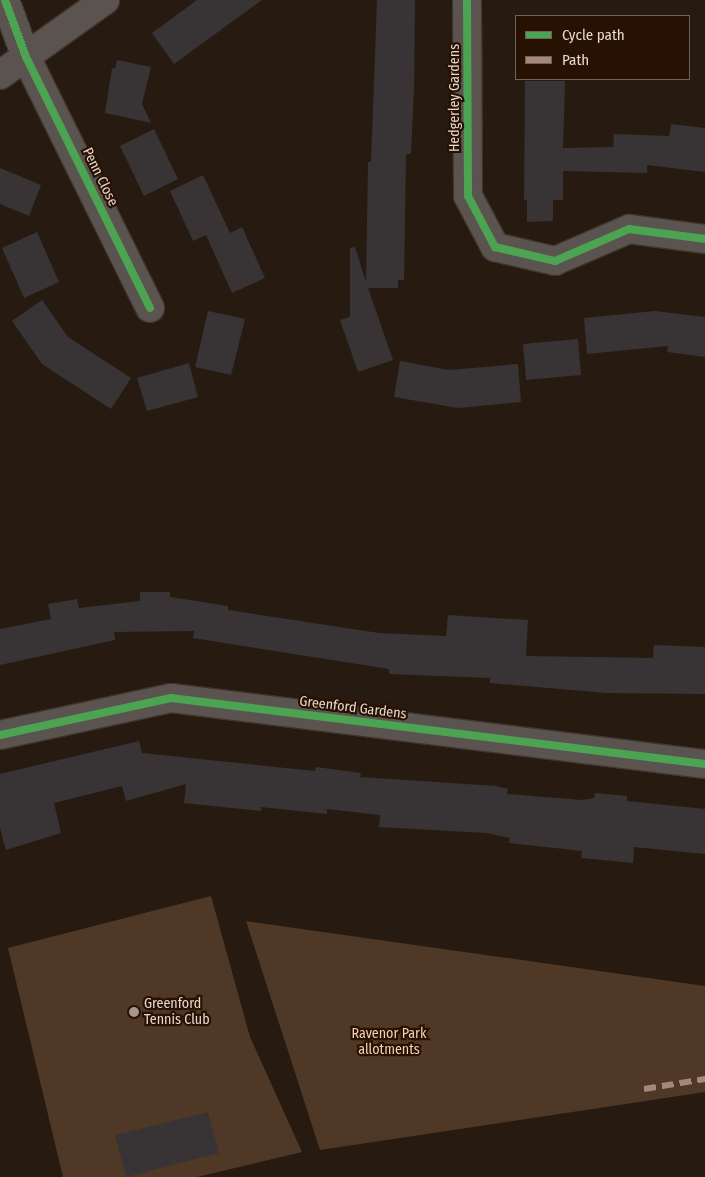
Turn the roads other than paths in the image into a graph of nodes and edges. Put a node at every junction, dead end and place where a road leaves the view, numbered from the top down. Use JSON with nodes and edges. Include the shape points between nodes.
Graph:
{"nodes":[{"id":1,"x":5,"y":0,"type":"edge"},
{"id":2,"x":105,"y":0,"type":"edge"},
{"id":3,"x":466,"y":0,"type":"edge"},
{"id":4,"x":26,"y":57,"type":"junction"},
{"id":5,"x":0,"y":75,"type":"edge"},
{"id":6,"x":705,"y":240,"type":"edge"},
{"id":7,"x":150,"y":308,"type":"dead end"},
{"id":8,"x":0,"y":736,"type":"edge"},
{"id":9,"x":705,"y":764,"type":"edge"}],
"edges":[{"from":1,"to":4,"type":"street","name":"Penn Close"},
{"from":2,"to":4,"type":"street"},
{"from":3,"to":6,"type":"street","name":"Hedgerley Gardens","via":[[468,196],[495,247],[555,260],[629,229]]},
{"from":4,"to":5,"type":"street"},
{"from":4,"to":7,"type":"street","name":"Penn Close"},
{"from":8,"to":9,"type":"street","name":"Greenford Gardens","via":[[171,698]]}]}
